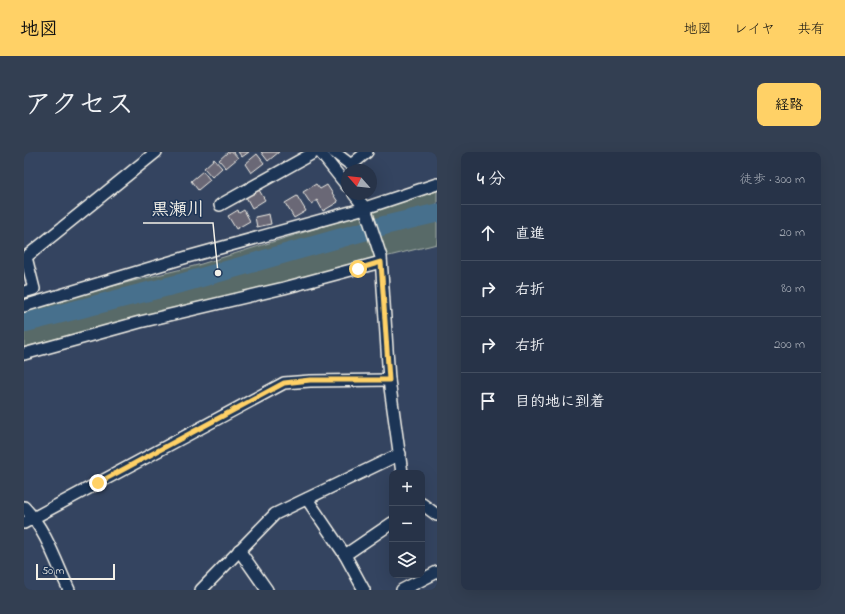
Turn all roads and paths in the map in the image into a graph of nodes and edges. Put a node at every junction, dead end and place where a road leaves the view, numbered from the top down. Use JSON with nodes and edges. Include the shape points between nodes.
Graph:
{"nodes":[{"id":1,"x":156,"y":152,"type":"edge"},
{"id":2,"x":315,"y":152,"type":"edge"},
{"id":3,"x":320,"y":152,"type":"edge"},
{"id":4,"x":334,"y":152,"type":"edge"},
{"id":5,"x":367,"y":152,"type":"edge"},
{"id":6,"x":341,"y":178,"type":"edge"},
{"id":7,"x":437,"y":184,"type":"edge"},
{"id":8,"x":358,"y":200,"type":"edge"},
{"id":9,"x":220,"y":205,"type":"dead end"},
{"id":10,"x":365,"y":210,"type":"junction"},
{"id":11,"x":381,"y":259,"type":"junction"},
{"id":12,"x":24,"y":292,"type":"edge"},
{"id":13,"x":24,"y":306,"type":"edge"},
{"id":14,"x":24,"y":354,"type":"edge"},
{"id":15,"x":389,"y":380,"type":"junction"},
{"id":16,"x":400,"y":454,"type":"junction"},
{"id":17,"x":402,"y":470,"type":"edge"},
{"id":18,"x":307,"y":499,"type":"junction"},
{"id":19,"x":425,"y":506,"type":"edge"},
{"id":20,"x":24,"y":507,"type":"edge"},
{"id":21,"x":437,"y":515,"type":"edge"},
{"id":22,"x":29,"y":520,"type":"edge"},
{"id":23,"x":389,"y":525,"type":"edge"},
{"id":24,"x":239,"y":550,"type":"junction"},
{"id":25,"x":345,"y":555,"type":"junction"},
{"id":26,"x":437,"y":572,"type":"edge"},
{"id":27,"x":69,"y":590,"type":"edge"},
{"id":28,"x":201,"y":590,"type":"edge"},
{"id":29,"x":267,"y":590,"type":"edge"},
{"id":30,"x":364,"y":590,"type":"edge"},
{"id":31,"x":402,"y":590,"type":"edge"}],
"edges":[{"from":1,"to":12,"type":"street","via":[[26,257],[34,289]]},
{"from":2,"to":9,"type":"street"},
{"from":3,"to":6,"type":"street"},
{"from":4,"to":5,"type":"street","via":[[351,165]]},
{"from":7,"to":10,"type":"street"},
{"from":8,"to":10,"type":"street"},
{"from":10,"to":11,"type":"street"},
{"from":10,"to":13,"type":"street","via":[[187,257]]},
{"from":11,"to":14,"type":"street","via":[[284,288],[140,322]]},
{"from":11,"to":15,"type":"street"},
{"from":15,"to":16,"type":"street"},
{"from":15,"to":22,"type":"street","via":[[310,380],[284,383]]},
{"from":16,"to":17,"type":"street"},
{"from":16,"to":18,"type":"street"},
{"from":18,"to":24,"type":"street","via":[[275,514]]},
{"from":18,"to":25,"type":"street"},
{"from":19,"to":21,"type":"street"},
{"from":20,"to":22,"type":"street"},
{"from":22,"to":27,"type":"street"},
{"from":23,"to":25,"type":"street"},
{"from":24,"to":28,"type":"street"},
{"from":24,"to":29,"type":"street"},
{"from":25,"to":30,"type":"street"},
{"from":26,"to":31,"type":"street"}]}
